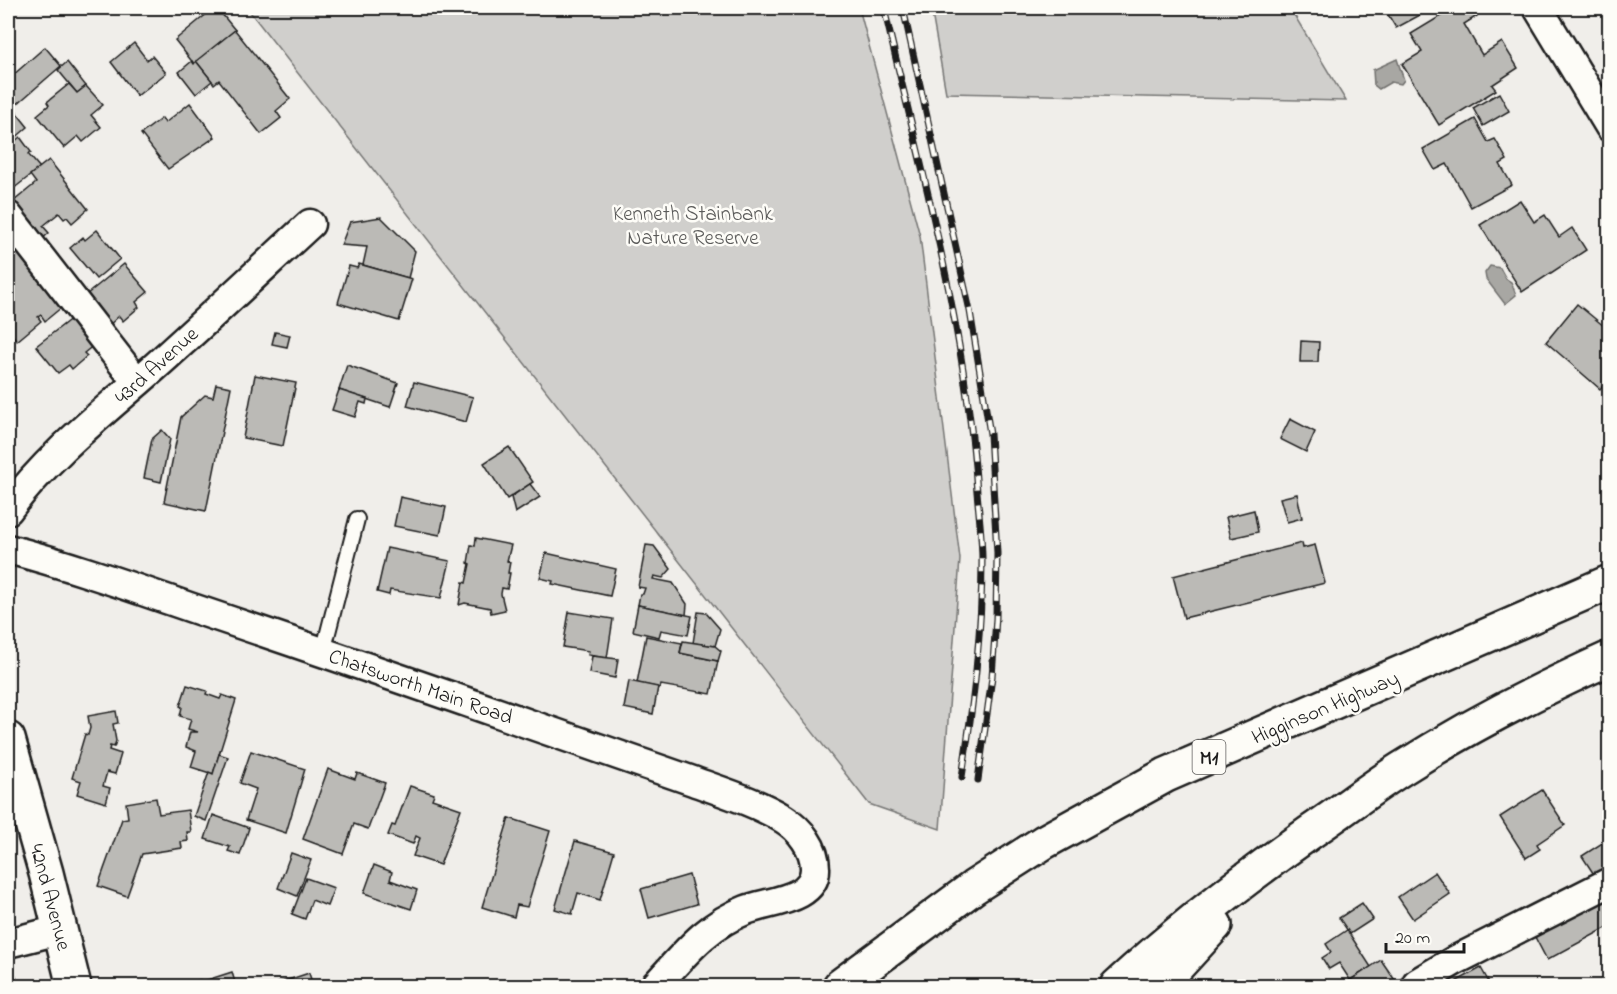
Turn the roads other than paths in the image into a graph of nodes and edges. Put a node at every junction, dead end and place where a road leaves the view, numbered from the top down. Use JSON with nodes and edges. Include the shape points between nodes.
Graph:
{"nodes":[{"id":1,"x":1538,"y":8,"type":"edge"},
{"id":2,"x":1610,"y":127,"type":"edge"},
{"id":3,"x":8,"y":216,"type":"edge"},
{"id":4,"x":310,"y":224,"type":"dead end"},
{"id":5,"x":137,"y":382,"type":"junction"},
{"id":6,"x":8,"y":510,"type":"edge"},
{"id":7,"x":357,"y":519,"type":"dead end"},
{"id":8,"x":8,"y":549,"type":"edge"},
{"id":9,"x":1610,"y":582,"type":"edge"},
{"id":10,"x":323,"y":652,"type":"junction"},
{"id":11,"x":1610,"y":658,"type":"edge"},
{"id":12,"x":8,"y":739,"type":"edge"},
{"id":13,"x":1276,"y":857,"type":"junction"},
{"id":14,"x":1610,"y":882,"type":"edge"},
{"id":15,"x":59,"y":930,"type":"junction"},
{"id":16,"x":8,"y":944,"type":"edge"},
{"id":17,"x":1417,"y":983,"type":"dead end"},
{"id":18,"x":74,"y":987,"type":"edge"},
{"id":19,"x":656,"y":987,"type":"edge"},
{"id":20,"x":840,"y":987,"type":"edge"},
{"id":21,"x":1117,"y":987,"type":"edge"},
{"id":22,"x":1159,"y":987,"type":"edge"}],
"edges":[{"from":1,"to":2,"type":"street"},
{"from":3,"to":5,"type":"street"},
{"from":4,"to":5,"type":"street","name":"43rd Avenue"},
{"from":5,"to":6,"type":"street","name":"43rd Avenue","via":[[36,474]]},
{"from":7,"to":10,"type":"lane"},
{"from":8,"to":10,"type":"street","name":"Chatsworth Main Road"},
{"from":9,"to":20,"type":"main road","name":"Higginson Highway","number":"M1","via":[[1166,775],[1024,855]]},
{"from":10,"to":19,"type":"street","name":"Chatsworth Main Road","via":[[754,804],[784,819],[799,832],[814,857],[814,879],[809,886],[800,893],[734,915],[710,929]]},
{"from":11,"to":13,"type":"main road","via":[[1544,688],[1401,769]]},
{"from":12,"to":15,"type":"main road","name":"42nd Avenue"},
{"from":13,"to":21,"type":"main road"},
{"from":13,"to":22,"type":"main road"},
{"from":14,"to":17,"type":"street"},
{"from":15,"to":16,"type":"street"},
{"from":15,"to":18,"type":"main road","name":"42nd Avenue"}]}
